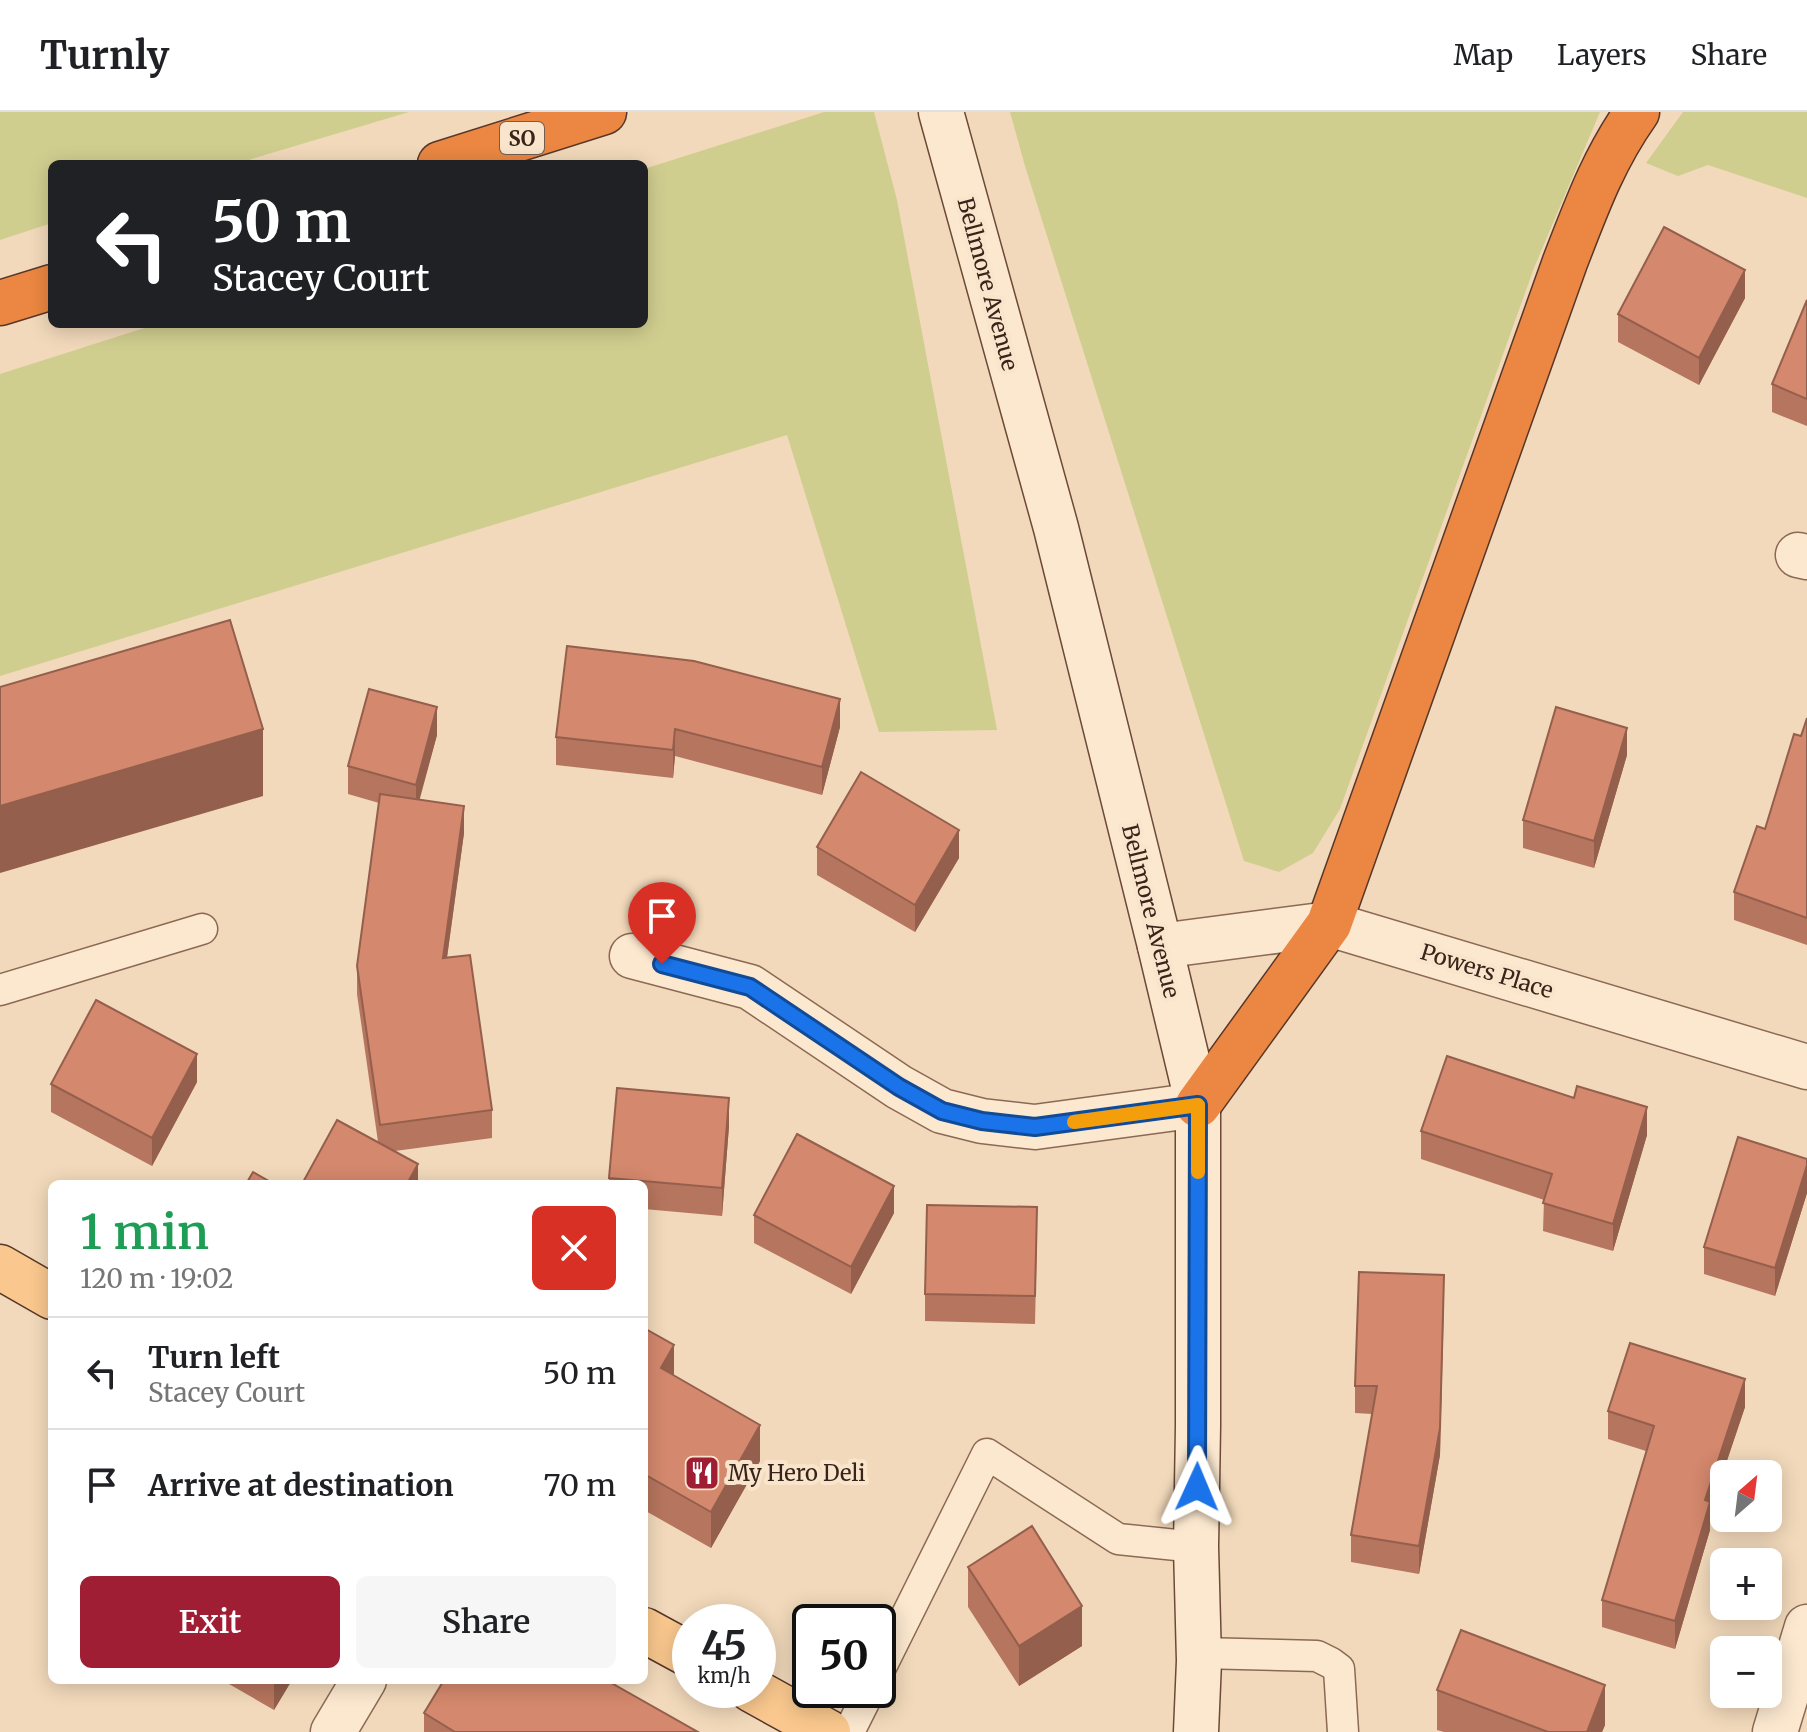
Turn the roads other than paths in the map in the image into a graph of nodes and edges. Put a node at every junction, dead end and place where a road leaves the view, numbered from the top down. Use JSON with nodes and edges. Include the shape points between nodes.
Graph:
{"nodes":[{"id":1,"x":604,"y":112,"type":"edge"},
{"id":2,"x":941,"y":112,"type":"edge"},
{"id":3,"x":1637,"y":112,"type":"edge"},
{"id":4,"x":453,"y":160,"type":"edge"},
{"id":5,"x":48,"y":288,"type":"edge"},
{"id":6,"x":0,"y":303,"type":"edge"},
{"id":7,"x":1329,"y":924,"type":"junction"},
{"id":8,"x":202,"y":929,"type":"dead end"},
{"id":9,"x":1160,"y":946,"type":"junction"},
{"id":10,"x":632,"y":956,"type":"dead end"},
{"id":11,"x":0,"y":990,"type":"edge"},
{"id":12,"x":1807,"y":1067,"type":"edge"},
{"id":13,"x":1198,"y":1105,"type":"junction"},
{"id":14,"x":0,"y":1267,"type":"edge"},
{"id":15,"x":48,"y":1295,"type":"edge"},
{"id":16,"x":1196,"y":1547,"type":"junction"},
{"id":17,"x":1807,"y":1627,"type":"edge"},
{"id":18,"x":648,"y":1632,"type":"edge"},
{"id":19,"x":896,"y":1637,"type":"edge"},
{"id":20,"x":672,"y":1645,"type":"edge"},
{"id":21,"x":1199,"y":1653,"type":"junction"},
{"id":22,"x":362,"y":1684,"type":"edge"},
{"id":23,"x":776,"y":1703,"type":"edge"},
{"id":24,"x":861,"y":1708,"type":"edge"},
{"id":25,"x":333,"y":1732,"type":"edge"},
{"id":26,"x":828,"y":1732,"type":"edge"},
{"id":27,"x":849,"y":1732,"type":"edge"},
{"id":28,"x":1196,"y":1732,"type":"edge"},
{"id":29,"x":1343,"y":1732,"type":"edge"},
{"id":30,"x":1775,"y":1732,"type":"edge"}],
"edges":[{"from":1,"to":4,"type":"highway","number":"SO"},
{"from":2,"to":9,"type":"main road","name":"Bellmore Avenue","via":[[1056,528]]},
{"from":3,"to":7,"type":"highway","via":[[1595,183]]},
{"from":5,"to":6,"type":"highway"},
{"from":7,"to":9,"type":"main road","name":"Powers Place"},
{"from":7,"to":12,"type":"main road","name":"Powers Place"},
{"from":7,"to":13,"type":"highway"},
{"from":8,"to":11,"type":"lane"},
{"from":9,"to":13,"type":"main road","name":"Bellmore Avenue"},
{"from":10,"to":13,"type":"main road","via":[[750,987],[942,1111],[1035,1127]]},
{"from":13,"to":16,"type":"main road","name":"Bellmore Avenue"},
{"from":14,"to":15,"type":"main road"},
{"from":16,"to":19,"type":"lane","via":[[1118,1539],[987,1454]]},
{"from":16,"to":21,"type":"main road","name":"Bellmore Avenue"},
{"from":17,"to":30,"type":"main road"},
{"from":18,"to":20,"type":"main road"},
{"from":21,"to":28,"type":"main road","name":"Bellmore Avenue"},
{"from":21,"to":29,"type":"lane","via":[[1317,1656],[1331,1663],[1339,1669]]},
{"from":22,"to":25,"type":"main road"},
{"from":23,"to":26,"type":"main road"},
{"from":24,"to":27,"type":"lane"}]}
